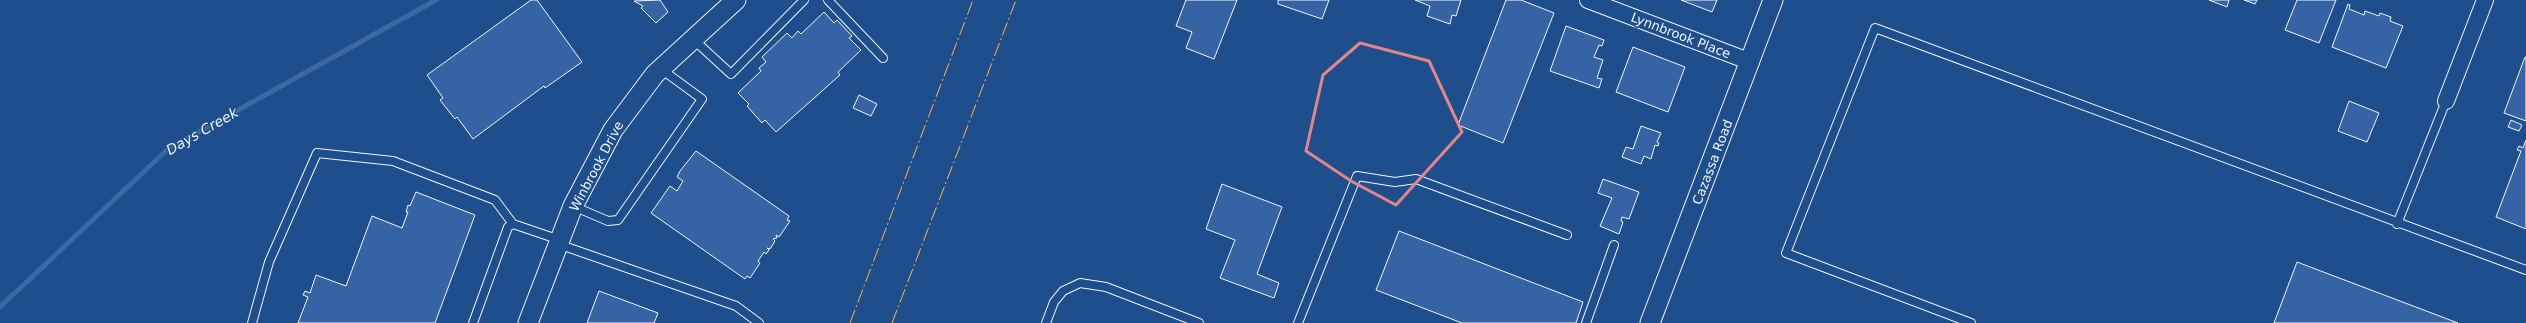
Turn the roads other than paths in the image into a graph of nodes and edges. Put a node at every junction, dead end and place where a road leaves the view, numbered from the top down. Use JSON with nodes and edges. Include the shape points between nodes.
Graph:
{"nodes":[{"id":1,"x":736,"y":0,"type":"edge"},
{"id":2,"x":804,"y":0,"type":"edge"},
{"id":3,"x":828,"y":0,"type":"edge"},
{"id":4,"x":1588,"y":0,"type":"edge"},
{"id":5,"x":1773,"y":0,"type":"edge"},
{"id":6,"x":2486,"y":0,"type":"edge"},
{"id":7,"x":693,"y":40,"type":"junction"},
{"id":8,"x":883,"y":58,"type":"dead end"},
{"id":9,"x":1751,"y":62,"type":"junction"},
{"id":10,"x":662,"y":68,"type":"junction"},
{"id":11,"x":2446,"y":101,"type":"joint"},
{"id":12,"x":573,"y":206,"type":"junction"},
{"id":13,"x":513,"y":224,"type":"junction"},
{"id":14,"x":2398,"y":224,"type":"junction"},
{"id":15,"x":1567,"y":235,"type":"dead end"},
{"id":16,"x":559,"y":242,"type":"junction"},
{"id":17,"x":1614,"y":245,"type":"dead end"},
{"id":18,"x":2526,"y":270,"type":"edge"},
{"id":19,"x":252,"y":323,"type":"edge"},
{"id":20,"x":473,"y":323,"type":"edge"},
{"id":21,"x":528,"y":323,"type":"edge"},
{"id":22,"x":759,"y":323,"type":"edge"},
{"id":23,"x":1046,"y":323,"type":"edge"},
{"id":24,"x":1199,"y":323,"type":"edge"},
{"id":25,"x":1298,"y":323,"type":"edge"},
{"id":26,"x":1586,"y":323,"type":"edge"},
{"id":27,"x":1650,"y":323,"type":"edge"},
{"id":28,"x":1971,"y":323,"type":"edge"}],
"edges":[{"from":1,"to":7,"type":"street","name":"Winbrook Drive"},
{"from":2,"to":7,"type":"lane","via":[[731,74]]},
{"from":3,"to":8,"type":"lane"},
{"from":4,"to":9,"type":"street","name":"Lynnbrook Place"},
{"from":5,"to":9,"type":"street","name":"Cazassa Road"},
{"from":6,"to":11,"type":"street"},
{"from":7,"to":10,"type":"street","name":"Winbrook Drive"},
{"from":9,"to":27,"type":"street","name":"Cazassa Road"},
{"from":10,"to":12,"type":"street","name":"Winbrook Drive","via":[[613,130]]},
{"from":10,"to":12,"type":"lane","via":[[702,99],[618,220],[608,221]]},
{"from":11,"to":14,"type":"lane"},
{"from":12,"to":16,"type":"street","name":"Winbrook Drive"},
{"from":13,"to":16,"type":"lane"},
{"from":13,"to":19,"type":"lane","via":[[495,200],[393,161],[316,153],[269,262]]},
{"from":13,"to":20,"type":"lane","via":[[508,227]]},
{"from":14,"to":18,"type":"lane"},
{"from":14,"to":28,"type":"lane","via":[[1876,28],[1786,253]]},
{"from":15,"to":25,"type":"lane","via":[[1416,179],[1396,182],[1357,176]]},
{"from":16,"to":21,"type":"street","name":"Winbrook Drive"},
{"from":16,"to":22,"type":"lane","via":[[736,306]]},
{"from":17,"to":26,"type":"lane"},
{"from":23,"to":24,"type":"lane","via":[[1054,302],[1063,291],[1080,283],[1106,287]]}]}
